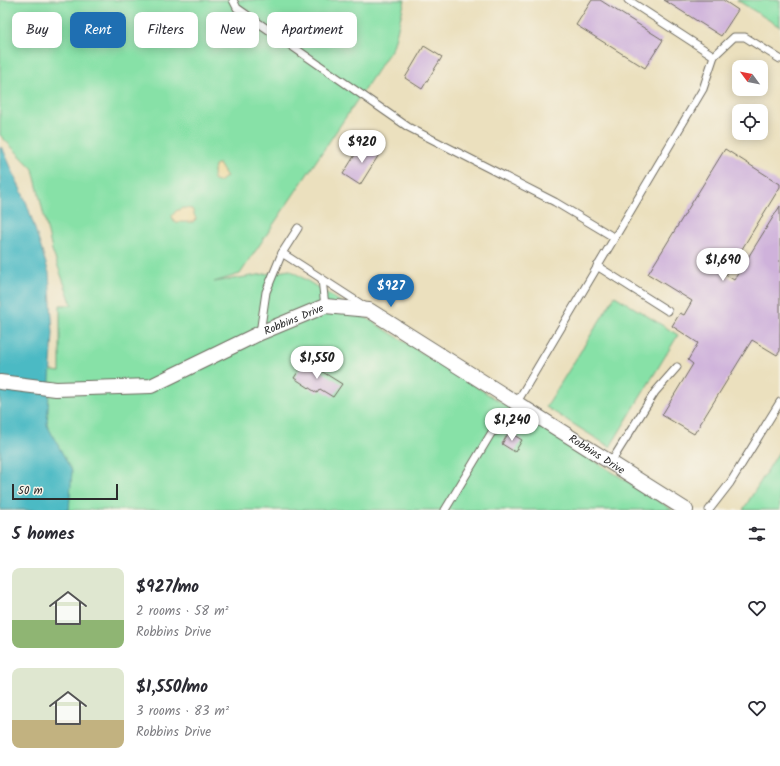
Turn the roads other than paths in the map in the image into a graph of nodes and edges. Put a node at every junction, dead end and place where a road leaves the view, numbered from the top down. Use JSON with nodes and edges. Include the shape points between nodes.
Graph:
{"nodes":[{"id":1,"x":233,"y":0,"type":"edge"},
{"id":2,"x":628,"y":0,"type":"edge"},
{"id":3,"x":714,"y":56,"type":"junction"},
{"id":4,"x":780,"y":59,"type":"edge"},
{"id":5,"x":298,"y":228,"type":"dead end"},
{"id":6,"x":610,"y":235,"type":"dead end"},
{"id":7,"x":282,"y":253,"type":"junction"},
{"id":8,"x":597,"y":266,"type":"junction"},
{"id":9,"x":322,"y":279,"type":"junction"},
{"id":10,"x":325,"y":306,"type":"junction"},
{"id":11,"x":369,"y":310,"type":"junction"},
{"id":12,"x":668,"y":311,"type":"dead end"},
{"id":13,"x":260,"y":333,"type":"junction"},
{"id":14,"x":676,"y":367,"type":"dead end"},
{"id":15,"x":0,"y":382,"type":"edge"},
{"id":16,"x":780,"y":402,"type":"edge"},
{"id":17,"x":522,"y":405,"type":"junction"},
{"id":18,"x":611,"y":462,"type":"junction"},
{"id":19,"x":445,"y":510,"type":"edge"},
{"id":20,"x":686,"y":510,"type":"edge"},
{"id":21,"x":709,"y":510,"type":"edge"}],
"edges":[{"from":1,"to":6,"type":"lane","via":[[237,8],[408,127],[555,202]]},
{"from":2,"to":3,"type":"lane"},
{"from":3,"to":4,"type":"lane","via":[[734,37],[745,37]]},
{"from":3,"to":8,"type":"lane","via":[[703,89]]},
{"from":5,"to":7,"type":"lane"},
{"from":7,"to":9,"type":"lane"},
{"from":7,"to":13,"type":"lane","via":[[266,292]]},
{"from":8,"to":12,"type":"lane"},
{"from":8,"to":17,"type":"lane"},
{"from":9,"to":10,"type":"lane"},
{"from":9,"to":11,"type":"lane"},
{"from":10,"to":11,"type":"street","name":"Robbins Drive"},
{"from":10,"to":13,"type":"street","name":"Robbins Drive"},
{"from":11,"to":17,"type":"street","name":"Robbins Drive"},
{"from":13,"to":15,"type":"street","name":"Robbins Drive","via":[[151,386],[52,389]]},
{"from":14,"to":18,"type":"lane","via":[[655,392]]},
{"from":16,"to":21,"type":"lane","via":[[730,483]]},
{"from":17,"to":18,"type":"street","name":"Robbins Drive"},
{"from":17,"to":19,"type":"lane","via":[[523,417],[514,426],[492,432]]},
{"from":18,"to":20,"type":"street","name":"Robbins Drive"}]}
